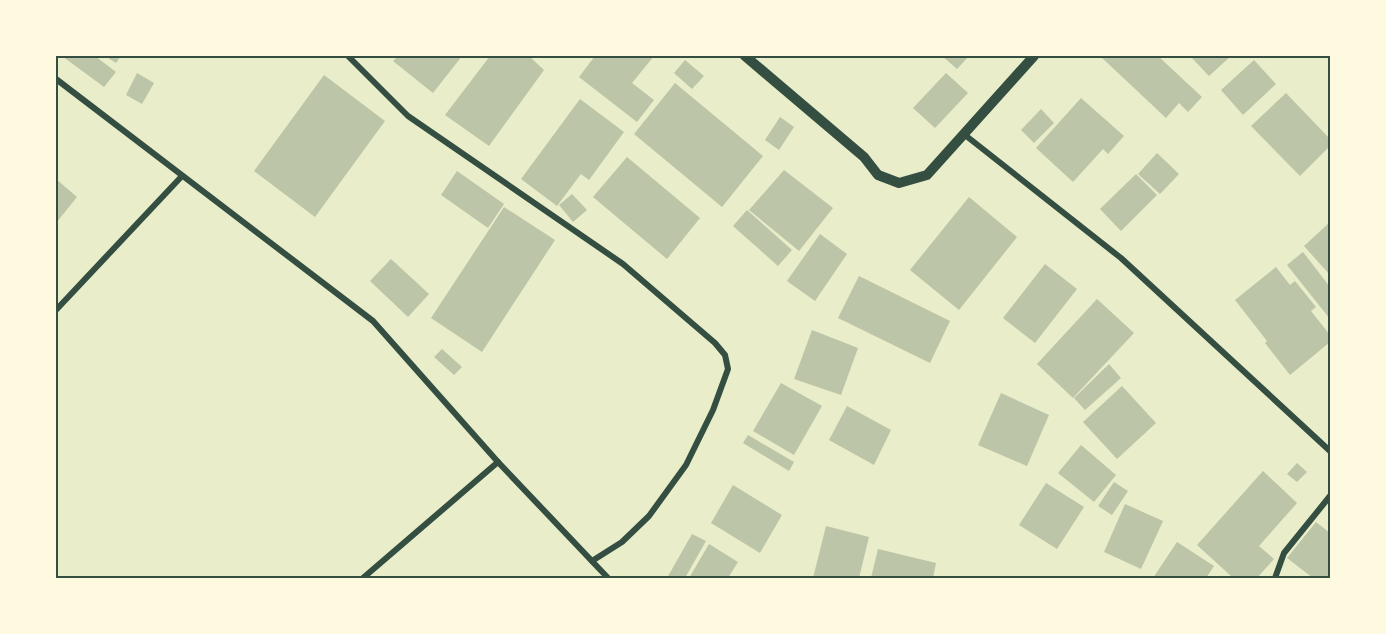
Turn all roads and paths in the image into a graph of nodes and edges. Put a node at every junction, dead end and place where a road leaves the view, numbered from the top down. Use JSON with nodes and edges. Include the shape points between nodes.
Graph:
{"nodes":[{"id":1,"x":348,"y":56,"type":"edge"},
{"id":2,"x":745,"y":56,"type":"edge"},
{"id":3,"x":1034,"y":56,"type":"edge"},
{"id":4,"x":56,"y":79,"type":"edge"},
{"id":5,"x":965,"y":135,"type":"junction"},
{"id":6,"x":182,"y":176,"type":"junction"},
{"id":7,"x":56,"y":310,"type":"edge"},
{"id":8,"x":1330,"y":451,"type":"edge"},
{"id":9,"x":498,"y":462,"type":"junction"},
{"id":10,"x":1330,"y":496,"type":"edge"},
{"id":11,"x":592,"y":561,"type":"junction"},
{"id":12,"x":363,"y":579,"type":"edge"},
{"id":13,"x":608,"y":579,"type":"edge"},
{"id":14,"x":1275,"y":579,"type":"edge"}],
"edges":[{"from":1,"to":11,"type":"street","via":[[408,116],[623,264],[725,356],[728,369],[686,465],[649,516],[622,542]]},
{"from":2,"to":5,"type":"street","via":[[864,157],[878,175],[899,183],[927,176]]},
{"from":3,"to":5,"type":"street"},
{"from":4,"to":6,"type":"street"},
{"from":5,"to":8,"type":"street","via":[[1121,258]]},
{"from":6,"to":7,"type":"street"},
{"from":6,"to":9,"type":"street","via":[[373,321]]},
{"from":9,"to":11,"type":"street"},
{"from":9,"to":12,"type":"street"},
{"from":10,"to":14,"type":"street","via":[[1284,553]]},
{"from":11,"to":13,"type":"street"}]}
